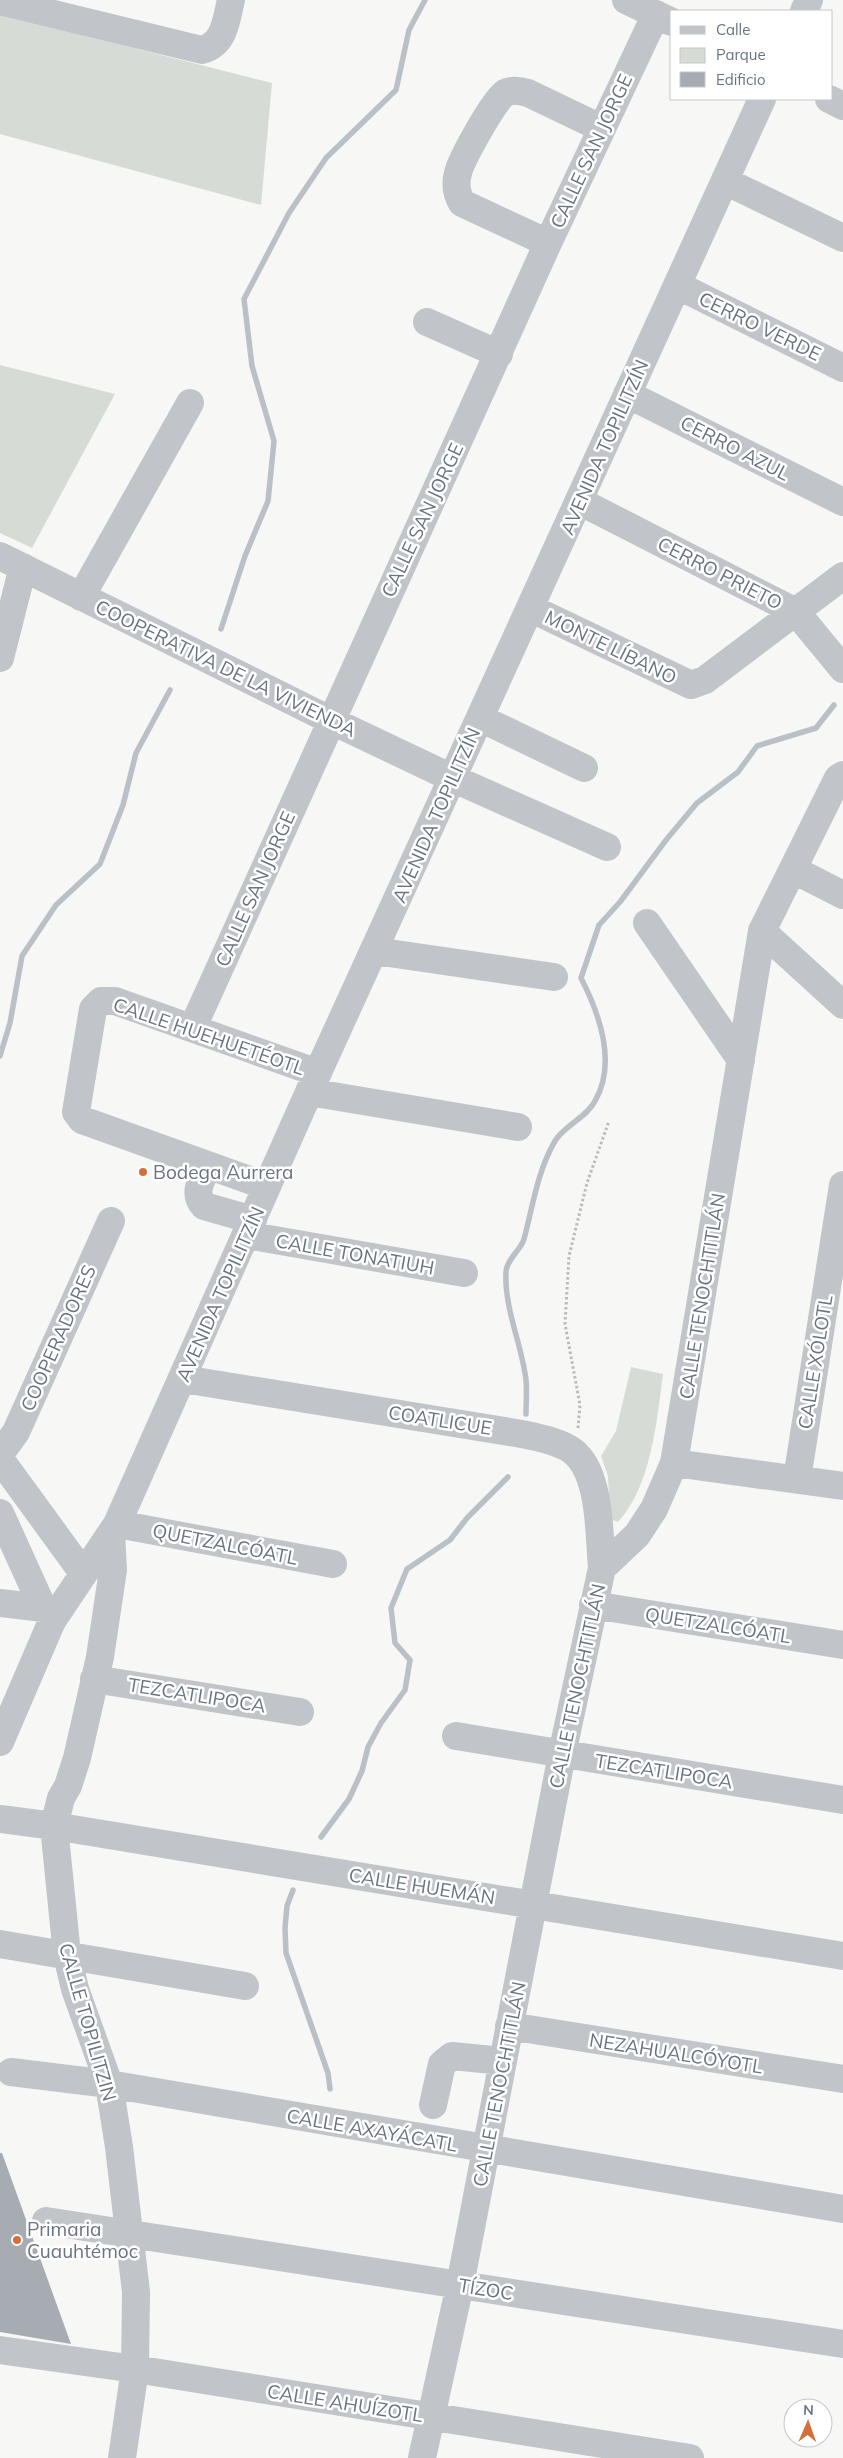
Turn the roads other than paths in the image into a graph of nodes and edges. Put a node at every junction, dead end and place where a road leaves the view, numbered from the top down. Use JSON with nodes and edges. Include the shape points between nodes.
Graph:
{"nodes":[{"id":1,"x":231,"y":0,"type":"edge"},
{"id":2,"x":626,"y":0,"type":"edge"},
{"id":3,"x":0,"y":1,"type":"edge"},
{"id":4,"x":664,"y":18,"type":"edge"},
{"id":5,"x":762,"y":100,"type":"edge"},
{"id":6,"x":831,"y":100,"type":"edge"},
{"id":7,"x":843,"y":106,"type":"edge"},
{"id":8,"x":601,"y":128,"type":"junction"},
{"id":9,"x":725,"y":181,"type":"junction"},
{"id":10,"x":843,"y":238,"type":"edge"},
{"id":11,"x":548,"y":243,"type":"junction"},
{"id":12,"x":677,"y":285,"type":"junction"},
{"id":13,"x":427,"y":322,"type":"dead end"},
{"id":14,"x":498,"y":354,"type":"junction"},
{"id":15,"x":843,"y":368,"type":"edge"},
{"id":16,"x":627,"y":394,"type":"junction"},
{"id":17,"x":190,"y":404,"type":"dead end"},
{"id":18,"x":579,"y":501,"type":"junction"},
{"id":19,"x":843,"y":502,"type":"edge"},
{"id":20,"x":12,"y":562,"type":"edge"},
{"id":21,"x":843,"y":576,"type":"edge"},
{"id":22,"x":81,"y":597,"type":"junction"},
{"id":23,"x":530,"y":608,"type":"junction"},
{"id":24,"x":796,"y":612,"type":"junction"},
{"id":25,"x":0,"y":658,"type":"edge"},
{"id":26,"x":843,"y":670,"type":"edge"},
{"id":27,"x":480,"y":718,"type":"junction"},
{"id":28,"x":330,"y":720,"type":"junction"},
{"id":29,"x":584,"y":768,"type":"dead end"},
{"id":30,"x":843,"y":774,"type":"edge"},
{"id":31,"x":452,"y":778,"type":"junction"},
{"id":32,"x":607,"y":847,"type":"dead end"},
{"id":33,"x":794,"y":870,"type":"junction"},
{"id":34,"x":843,"y":895,"type":"edge"},
{"id":35,"x":647,"y":923,"type":"dead end"},
{"id":36,"x":762,"y":931,"type":"junction"},
{"id":37,"x":375,"y":951,"type":"junction"},
{"id":38,"x":554,"y":977,"type":"dead end"},
{"id":39,"x":843,"y":1005,"type":"edge"},
{"id":40,"x":193,"y":1028,"type":"junction"},
{"id":41,"x":741,"y":1060,"type":"junction"},
{"id":42,"x":313,"y":1082,"type":"junction"},
{"id":43,"x":518,"y":1127,"type":"dead end"},
{"id":44,"x":208,"y":1166,"type":"junction"},
{"id":45,"x":843,"y":1185,"type":"edge"},
{"id":46,"x":266,"y":1186,"type":"junction"},
{"id":47,"x":111,"y":1220,"type":"dead end"},
{"id":48,"x":250,"y":1228,"type":"junction"},
{"id":49,"x":464,"y":1273,"type":"dead end"},
{"id":50,"x":183,"y":1379,"type":"junction"},
{"id":51,"x":0,"y":1454,"type":"edge"},
{"id":52,"x":0,"y":1459,"type":"edge"},
{"id":53,"x":674,"y":1463,"type":"junction"},
{"id":54,"x":797,"y":1479,"type":"junction"},
{"id":55,"x":843,"y":1486,"type":"edge"},
{"id":56,"x":0,"y":1513,"type":"edge"},
{"id":57,"x":114,"y":1528,"type":"junction"},
{"id":58,"x":333,"y":1564,"type":"dead end"},
{"id":59,"x":602,"y":1568,"type":"junction"},
{"id":60,"x":83,"y":1573,"type":"junction"},
{"id":61,"x":0,"y":1603,"type":"edge"},
{"id":62,"x":594,"y":1605,"type":"junction"},
{"id":63,"x":47,"y":1614,"type":"junction"},
{"id":64,"x":843,"y":1645,"type":"edge"},
{"id":65,"x":94,"y":1679,"type":"junction"},
{"id":66,"x":300,"y":1712,"type":"dead end"},
{"id":67,"x":2,"y":1732,"type":"edge"},
{"id":68,"x":456,"y":1736,"type":"dead end"},
{"id":69,"x":562,"y":1754,"type":"junction"},
{"id":70,"x":843,"y":1800,"type":"edge"},
{"id":71,"x":0,"y":1819,"type":"edge"},
{"id":72,"x":54,"y":1826,"type":"junction"},
{"id":73,"x":534,"y":1905,"type":"junction"},
{"id":74,"x":0,"y":1944,"type":"edge"},
{"id":75,"x":67,"y":1955,"type":"junction"},
{"id":76,"x":843,"y":1956,"type":"edge"},
{"id":77,"x":245,"y":1986,"type":"dead end"},
{"id":78,"x":509,"y":2026,"type":"junction"},
{"id":79,"x":503,"y":2061,"type":"junction"},
{"id":80,"x":11,"y":2072,"type":"dead end"},
{"id":81,"x":843,"y":2079,"type":"edge"},
{"id":82,"x":108,"y":2084,"type":"junction"},
{"id":83,"x":434,"y":2105,"type":"dead end"},
{"id":84,"x":487,"y":2150,"type":"junction"},
{"id":85,"x":843,"y":2209,"type":"edge"},
{"id":86,"x":46,"y":2221,"type":"dead end"},
{"id":87,"x":129,"y":2234,"type":"junction"},
{"id":88,"x":460,"y":2285,"type":"junction"},
{"id":89,"x":843,"y":2344,"type":"edge"},
{"id":90,"x":0,"y":2350,"type":"edge"},
{"id":91,"x":135,"y":2369,"type":"junction"},
{"id":92,"x":430,"y":2417,"type":"junction"},
{"id":93,"x":122,"y":2458,"type":"edge"},
{"id":94,"x":422,"y":2458,"type":"edge"},
{"id":95,"x":690,"y":2458,"type":"edge"}],
"edges":[{"from":1,"to":3,"type":"street","via":[[218,42],[202,50]]},
{"from":2,"to":4,"type":"street"},
{"from":4,"to":8,"type":"street","name":"CALLE SAN JORGE"},
{"from":5,"to":9,"type":"street","name":"AVENIDA TOPILITZÍN"},
{"from":6,"to":7,"type":"street"},
{"from":8,"to":11,"type":"street","name":"CALLE SAN JORGE"},
{"from":8,"to":11,"type":"street","via":[[528,92],[506,93],[493,107],[458,170],[456,187],[462,203]]},
{"from":9,"to":10,"type":"street"},
{"from":9,"to":12,"type":"street","name":"AVENIDA TOPILITZÍN"},
{"from":11,"to":14,"type":"street","name":"CALLE SAN JORGE"},
{"from":12,"to":15,"type":"street","name":"CERRO VERDE"},
{"from":12,"to":16,"type":"street","name":"AVENIDA TOPILITZÍN"},
{"from":13,"to":14,"type":"street"},
{"from":14,"to":28,"type":"street","name":"CALLE SAN JORGE"},
{"from":16,"to":18,"type":"street","name":"AVENIDA TOPILITZÍN"},
{"from":16,"to":19,"type":"street","name":"CERRO AZUL"},
{"from":17,"to":22,"type":"street"},
{"from":18,"to":23,"type":"street","name":"AVENIDA TOPILITZÍN"},
{"from":18,"to":24,"type":"street","name":"CERRO PRIETO"},
{"from":20,"to":22,"type":"street","name":"COOPERATIVA DE LA VIVIENDA"},
{"from":20,"to":25,"type":"street"},
{"from":21,"to":24,"type":"street"},
{"from":22,"to":28,"type":"street","name":"COOPERATIVA DE LA VIVIENDA"},
{"from":23,"to":24,"type":"street","name":"MONTE LÍBANO","via":[[691,685],[705,680]]},
{"from":23,"to":27,"type":"street","name":"AVENIDA TOPILITZÍN"},
{"from":24,"to":26,"type":"street","name":"CERRO PRIETO"},
{"from":27,"to":29,"type":"street"},
{"from":27,"to":31,"type":"street","name":"AVENIDA TOPILITZÍN"},
{"from":28,"to":31,"type":"street","name":"COOPERATIVA DE LA VIVIENDA"},
{"from":28,"to":40,"type":"street","name":"CALLE SAN JORGE"},
{"from":30,"to":33,"type":"street","name":"CALLE TENOCHTITLÁN","via":[[838,778]]},
{"from":31,"to":32,"type":"street","name":"COOPERATIVA DE LA VIVIENDA"},
{"from":31,"to":37,"type":"street","name":"AVENIDA TOPILITZÍN"},
{"from":33,"to":34,"type":"street"},
{"from":33,"to":36,"type":"street","name":"CALLE TENOCHTITLÁN"},
{"from":35,"to":41,"type":"street"},
{"from":36,"to":39,"type":"street"},
{"from":36,"to":41,"type":"street","name":"CALLE TENOCHTITLÁN"},
{"from":37,"to":38,"type":"street"},
{"from":37,"to":42,"type":"street","name":"AVENIDA TOPILITZÍN"},
{"from":40,"to":42,"type":"street","name":"CALLE HUEHUETÉOTL"},
{"from":40,"to":44,"type":"street","name":"CALLE HUEHUETÉOTL","via":[[115,1001],[101,1001],[94,1009],[76,1112],[87,1123]]},
{"from":41,"to":53,"type":"street","name":"CALLE TENOCHTITLÁN"},
{"from":42,"to":43,"type":"street","name":"CALLE HUEHUETÉOTL"},
{"from":42,"to":46,"type":"street","name":"AVENIDA TOPILITZÍN"},
{"from":44,"to":46,"type":"street"},
{"from":44,"to":48,"type":"street","name":"CALLE TONATIUH","via":[[198,1190],[200,1201]]},
{"from":45,"to":54,"type":"street","name":"CALLE XÓLOTL"},
{"from":46,"to":48,"type":"street","name":"AVENIDA TOPILITZÍN"},
{"from":47,"to":51,"type":"street","name":"COOPERADORES","via":[[16,1432]]},
{"from":48,"to":49,"type":"street","name":"CALLE TONATIUH"},
{"from":48,"to":50,"type":"street","name":"AVENIDA TOPILITZÍN"},
{"from":50,"to":57,"type":"street","name":"AVENIDA TOPILITZÍN"},
{"from":50,"to":59,"type":"street","name":"COATLICUE","via":[[516,1433],[554,1443],[576,1454],[586,1468],[596,1505]]},
{"from":52,"to":60,"type":"street"},
{"from":53,"to":54,"type":"street"},
{"from":53,"to":59,"type":"street","name":"CALLE TENOCHTITLÁN","via":[[638,1536]]},
{"from":54,"to":55,"type":"street"},
{"from":56,"to":63,"type":"street"},
{"from":57,"to":58,"type":"street","name":"QUETZALCÓATL"},
{"from":57,"to":60,"type":"street","name":"AVENIDA TOPILITZÍN"},
{"from":57,"to":65,"type":"street","name":"CALLE TOPILITZIN","via":[[112,1589]]},
{"from":59,"to":62,"type":"street","name":"CALLE TENOCHTITLÁN"},
{"from":60,"to":63,"type":"street","name":"AVENIDA TOPILITZÍN"},
{"from":61,"to":63,"type":"street"},
{"from":62,"to":64,"type":"street","name":"QUETZALCÓATL"},
{"from":62,"to":69,"type":"street","name":"CALLE TENOCHTITLÁN"},
{"from":63,"to":67,"type":"street","name":"AVENIDA TOPILITZÍN"},
{"from":65,"to":66,"type":"street","name":"TEZCATLIPOCA"},
{"from":65,"to":72,"type":"street","name":"CALLE TOPILITZIN","via":[[77,1758]]},
{"from":68,"to":69,"type":"street","name":"TEZCATLIPOCA"},
{"from":69,"to":70,"type":"street","name":"TEZCATLIPOCA"},
{"from":69,"to":73,"type":"street","name":"CALLE TENOCHTITLÁN"},
{"from":71,"to":72,"type":"street","name":"CALLE HUEMÁN"},
{"from":72,"to":73,"type":"street","name":"CALLE HUEMÁN"},
{"from":72,"to":75,"type":"street","name":"CALLE TOPILITZIN"},
{"from":73,"to":76,"type":"street","name":"CALLE HUEMÁN"},
{"from":73,"to":78,"type":"street","name":"CALLE TENOCHTITLÁN"},
{"from":74,"to":75,"type":"street"},
{"from":75,"to":77,"type":"street"},
{"from":75,"to":82,"type":"street","name":"CALLE TOPILITZIN"},
{"from":78,"to":79,"type":"street","name":"CALLE TENOCHTITLÁN"},
{"from":78,"to":81,"type":"street","name":"NEZAHUALCÓYOTL"},
{"from":79,"to":83,"type":"street","via":[[452,2056],[446,2059],[442,2064]]},
{"from":79,"to":84,"type":"street","name":"CALLE TENOCHTITLÁN"},
{"from":80,"to":82,"type":"street","name":"CALLE AXAYÁCATL"},
{"from":82,"to":84,"type":"street","name":"CALLE AXAYÁCATL"},
{"from":82,"to":87,"type":"street","name":"CALLE TOPILITZIN"},
{"from":84,"to":85,"type":"street","name":"CALLE AXAYÁCATL"},
{"from":84,"to":88,"type":"street","name":"CALLE TENOCHTITLÁN"},
{"from":86,"to":87,"type":"street","name":"TÍZOC"},
{"from":87,"to":88,"type":"street","name":"TÍZOC"},
{"from":87,"to":91,"type":"street","name":"CALLE TOPILITZIN","via":[[136,2292]]},
{"from":88,"to":89,"type":"street","name":"TÍZOC"},
{"from":88,"to":92,"type":"street","name":"CALLE TENOCHTITLÁN"},
{"from":90,"to":91,"type":"street","name":"CALLE AHUÍZOTL"},
{"from":91,"to":92,"type":"street","name":"CALLE AHUÍZOTL"},
{"from":91,"to":93,"type":"street","name":"CALLE TOPILITZIN"},
{"from":92,"to":94,"type":"street","name":"CALLE TENOCHTITLÁN"},
{"from":92,"to":95,"type":"street","name":"CALLE AHUÍZOTL"}]}
